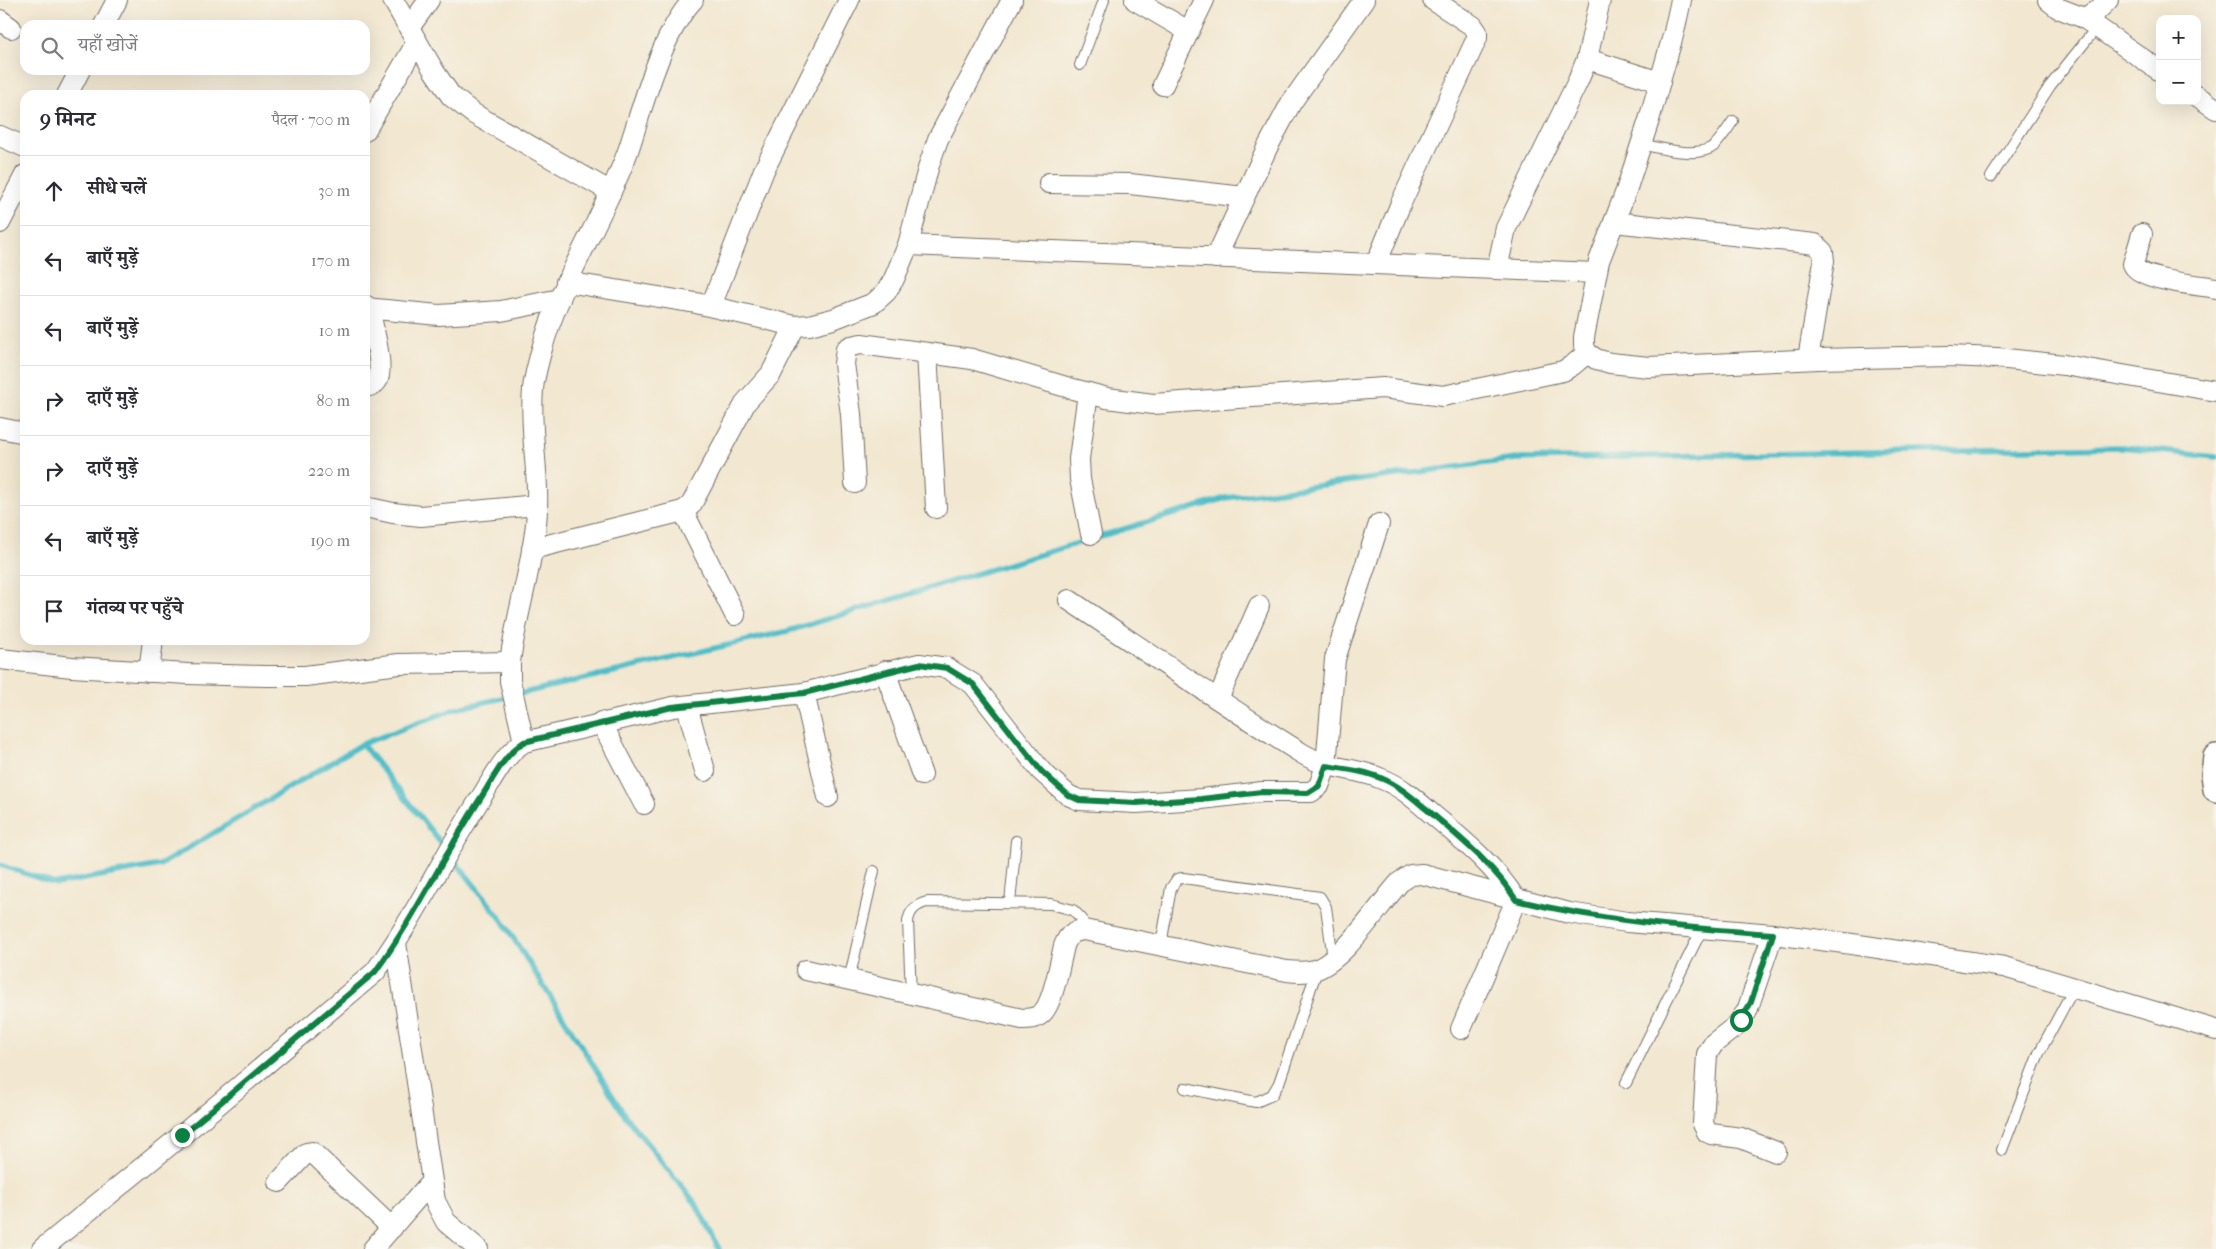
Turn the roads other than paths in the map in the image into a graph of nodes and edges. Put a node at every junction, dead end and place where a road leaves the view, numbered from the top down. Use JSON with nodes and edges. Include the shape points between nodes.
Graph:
{"nodes":[{"id":1,"x":117,"y":0,"type":"edge"},
{"id":2,"x":393,"y":0,"type":"edge"},
{"id":3,"x":428,"y":0,"type":"edge"},
{"id":4,"x":694,"y":0,"type":"edge"},
{"id":5,"x":849,"y":0,"type":"edge"},
{"id":6,"x":1012,"y":0,"type":"edge"},
{"id":7,"x":1104,"y":0,"type":"edge"},
{"id":8,"x":1135,"y":0,"type":"edge"},
{"id":9,"x":1204,"y":0,"type":"edge"},
{"id":10,"x":1364,"y":0,"type":"edge"},
{"id":11,"x":1433,"y":0,"type":"edge"},
{"id":12,"x":1600,"y":0,"type":"edge"},
{"id":13,"x":1681,"y":0,"type":"edge"},
{"id":14,"x":2048,"y":0,"type":"edge"},
{"id":15,"x":2108,"y":0,"type":"edge"},
{"id":16,"x":107,"y":20,"type":"edge"},
{"id":17,"x":2091,"y":22,"type":"junction"},
{"id":18,"x":1188,"y":31,"type":"junction"},
{"id":19,"x":413,"y":35,"type":"junction"},
{"id":20,"x":1587,"y":59,"type":"junction"},
{"id":21,"x":1080,"y":65,"type":"dead end"},
{"id":22,"x":2156,"y":68,"type":"edge"},
{"id":23,"x":77,"y":75,"type":"edge"},
{"id":24,"x":1660,"y":82,"type":"junction"},
{"id":25,"x":1163,"y":85,"type":"dead end"},
{"id":26,"x":70,"y":90,"type":"edge"},
{"id":27,"x":2201,"y":99,"type":"edge"},
{"id":28,"x":2216,"y":109,"type":"edge"},
{"id":29,"x":370,"y":122,"type":"edge"},
{"id":30,"x":1733,"y":122,"type":"dead end"},
{"id":31,"x":0,"y":136,"type":"edge"},
{"id":32,"x":1641,"y":144,"type":"junction"},
{"id":33,"x":20,"y":145,"type":"edge"},
{"id":34,"x":1991,"y":177,"type":"dead end"},
{"id":35,"x":1049,"y":183,"type":"dead end"},
{"id":36,"x":20,"y":185,"type":"edge"},
{"id":37,"x":611,"y":192,"type":"junction"},
{"id":38,"x":1244,"y":197,"type":"junction"},
{"id":39,"x":1614,"y":222,"type":"junction"},
{"id":40,"x":0,"y":223,"type":"edge"},
{"id":41,"x":2142,"y":234,"type":"dead end"},
{"id":42,"x":908,"y":245,"type":"junction"},
{"id":43,"x":1216,"y":258,"type":"junction"},
{"id":44,"x":1376,"y":264,"type":"junction"},
{"id":45,"x":1497,"y":269,"type":"junction"},
{"id":46,"x":1596,"y":273,"type":"junction"},
{"id":47,"x":2216,"y":288,"type":"edge"},
{"id":48,"x":563,"y":291,"type":"junction"},
{"id":49,"x":711,"y":306,"type":"junction"},
{"id":50,"x":370,"y":307,"type":"edge"},
{"id":51,"x":370,"y":326,"type":"edge"},
{"id":52,"x":796,"y":326,"type":"junction"},
{"id":53,"x":927,"y":353,"type":"junction"},
{"id":54,"x":1587,"y":353,"type":"junction"},
{"id":55,"x":1808,"y":359,"type":"junction"},
{"id":56,"x":370,"y":386,"type":"edge"},
{"id":57,"x":2216,"y":391,"type":"edge"},
{"id":58,"x":1088,"y":393,"type":"junction"},
{"id":59,"x":0,"y":428,"type":"edge"},
{"id":60,"x":20,"y":432,"type":"edge"},
{"id":61,"x":855,"y":483,"type":"dead end"},
{"id":62,"x":537,"y":506,"type":"junction"},
{"id":63,"x":370,"y":508,"type":"edge"},
{"id":64,"x":936,"y":508,"type":"dead end"},
{"id":65,"x":683,"y":511,"type":"junction"},
{"id":66,"x":1378,"y":524,"type":"dead end"},
{"id":67,"x":1091,"y":534,"type":"dead end"},
{"id":68,"x":532,"y":549,"type":"junction"},
{"id":69,"x":1069,"y":600,"type":"dead end"},
{"id":70,"x":1259,"y":606,"type":"dead end"},
{"id":71,"x":735,"y":615,"type":"dead end"},
{"id":72,"x":152,"y":645,"type":"edge"},
{"id":73,"x":0,"y":658,"type":"edge"},
{"id":74,"x":510,"y":662,"type":"junction"},
{"id":75,"x":885,"y":671,"type":"junction"},
{"id":76,"x":149,"y":672,"type":"junction"},
{"id":77,"x":804,"y":693,"type":"junction"},
{"id":78,"x":1218,"y":699,"type":"junction"},
{"id":79,"x":687,"y":706,"type":"junction"},
{"id":80,"x":601,"y":722,"type":"junction"},
{"id":81,"x":524,"y":742,"type":"junction"},
{"id":82,"x":2216,"y":761,"type":"edge"},
{"id":83,"x":1326,"y":766,"type":"junction"},
{"id":84,"x":704,"y":771,"type":"dead end"},
{"id":85,"x":922,"y":775,"type":"dead end"},
{"id":86,"x":2216,"y":789,"type":"edge"},
{"id":87,"x":828,"y":797,"type":"dead end"},
{"id":88,"x":644,"y":804,"type":"dead end"},
{"id":89,"x":1016,"y":841,"type":"dead end"},
{"id":90,"x":874,"y":871,"type":"dead end"},
{"id":91,"x":1516,"y":900,"type":"junction"},
{"id":92,"x":1010,"y":902,"type":"junction"},
{"id":93,"x":1702,"y":929,"type":"junction"},
{"id":94,"x":1084,"y":930,"type":"junction"},
{"id":95,"x":1773,"y":934,"type":"junction"},
{"id":96,"x":396,"y":943,"type":"junction"},
{"id":97,"x":1161,"y":945,"type":"junction"},
{"id":98,"x":1325,"y":964,"type":"junction"},
{"id":99,"x":806,"y":970,"type":"dead end"},
{"id":100,"x":849,"y":980,"type":"junction"},
{"id":101,"x":2074,"y":988,"type":"junction"},
{"id":102,"x":911,"y":994,"type":"junction"},
{"id":103,"x":1461,"y":1029,"type":"dead end"},
{"id":104,"x":2216,"y":1030,"type":"edge"},
{"id":105,"x":1626,"y":1083,"type":"dead end"},
{"id":106,"x":1185,"y":1088,"type":"dead end"},
{"id":107,"x":2002,"y":1150,"type":"dead end"},
{"id":108,"x":1776,"y":1152,"type":"dead end"},
{"id":109,"x":279,"y":1182,"type":"dead end"},
{"id":110,"x":431,"y":1182,"type":"junction"},
{"id":111,"x":392,"y":1228,"type":"junction"},
{"id":112,"x":42,"y":1249,"type":"edge"},
{"id":113,"x":373,"y":1249,"type":"edge"},
{"id":114,"x":478,"y":1249,"type":"edge"}],
"edges":[{"from":1,"to":16,"type":"street"},
{"from":2,"to":19,"type":"street"},
{"from":3,"to":19,"type":"street"},
{"from":4,"to":37,"type":"street","via":[[684,10],[672,32]]},
{"from":5,"to":49,"type":"street","via":[[764,170]]},
{"from":6,"to":42,"type":"street","via":[[938,139]]},
{"from":7,"to":21,"type":"lane"},
{"from":8,"to":18,"type":"street"},
{"from":9,"to":18,"type":"street"},
{"from":10,"to":38,"type":"street","via":[[1290,104]]},
{"from":11,"to":44,"type":"street","via":[[1473,26],[1477,38]]},
{"from":12,"to":20,"type":"street"},
{"from":13,"to":24,"type":"street"},
{"from":14,"to":17,"type":"street","via":[[2058,8]]},
{"from":15,"to":17,"type":"street"},
{"from":17,"to":22,"type":"street"},
{"from":17,"to":34,"type":"lane"},
{"from":18,"to":25,"type":"street"},
{"from":19,"to":29,"type":"street"},
{"from":19,"to":37,"type":"street","via":[[451,96],[474,114]]},
{"from":20,"to":24,"type":"street"},
{"from":20,"to":45,"type":"street","via":[[1506,228]]},
{"from":23,"to":26,"type":"street"},
{"from":24,"to":32,"type":"street"},
{"from":27,"to":28,"type":"street"},
{"from":30,"to":32,"type":"lane","via":[[1715,145],[1701,152]]},
{"from":31,"to":33,"type":"street"},
{"from":32,"to":39,"type":"street"},
{"from":35,"to":38,"type":"street","via":[[1130,184]]},
{"from":36,"to":40,"type":"street"},
{"from":37,"to":48,"type":"street"},
{"from":38,"to":43,"type":"street"},
{"from":39,"to":46,"type":"street"},
{"from":39,"to":55,"type":"street","via":[[1815,244],[1823,252],[1824,261]]},
{"from":41,"to":47,"type":"street","via":[[2132,264],[2138,271]]},
{"from":42,"to":43,"type":"street"},
{"from":42,"to":52,"type":"street","via":[[886,292],[874,302],[834,319]]},
{"from":43,"to":44,"type":"street"},
{"from":44,"to":45,"type":"street"},
{"from":45,"to":46,"type":"street"},
{"from":46,"to":54,"type":"street","via":[[1584,337]]},
{"from":48,"to":49,"type":"street","via":[[641,292]]},
{"from":48,"to":50,"type":"street","via":[[501,311],[439,315]]},
{"from":48,"to":62,"type":"street","via":[[542,350],[533,388]]},
{"from":49,"to":52,"type":"street"},
{"from":51,"to":56,"type":"street","via":[[379,368],[377,381]]},
{"from":52,"to":65,"type":"street","via":[[779,362],[746,402],[695,499]]},
{"from":53,"to":58,"type":"street","via":[[972,359]]},
{"from":53,"to":61,"type":"street","via":[[861,344],[846,349],[844,364]]},
{"from":53,"to":64,"type":"street"},
{"from":54,"to":55,"type":"street","via":[[1610,363],[1650,367]]},
{"from":54,"to":58,"type":"street","via":[[1563,371],[1443,396],[1382,388],[1153,404]]},
{"from":55,"to":57,"type":"street","via":[[1997,358],[2064,365]]},
{"from":58,"to":67,"type":"street","via":[[1079,460]]},
{"from":59,"to":60,"type":"street"},
{"from":62,"to":63,"type":"street","via":[[421,516]]},
{"from":62,"to":68,"type":"street"},
{"from":65,"to":68,"type":"street"},
{"from":65,"to":71,"type":"street"},
{"from":66,"to":83,"type":"street","via":[[1335,659]]},
{"from":68,"to":74,"type":"street"},
{"from":69,"to":78,"type":"street"},
{"from":70,"to":78,"type":"street"},
{"from":72,"to":76,"type":"street"},
{"from":73,"to":76,"type":"street","via":[[33,664]]},
{"from":74,"to":76,"type":"street","via":[[399,664],[305,676]]},
{"from":74,"to":81,"type":"street","via":[[510,681]]},
{"from":75,"to":77,"type":"street"},
{"from":75,"to":83,"type":"street","via":[[919,664],[947,668],[965,677],[980,691],[1041,771],[1068,795],[1079,800],[1136,803],[1262,792],[1308,793],[1319,786]]},
{"from":75,"to":85,"type":"street"},
{"from":77,"to":79,"type":"street"},
{"from":77,"to":87,"type":"street"},
{"from":78,"to":83,"type":"street"},
{"from":79,"to":80,"type":"street"},
{"from":79,"to":84,"type":"street"},
{"from":80,"to":81,"type":"street"},
{"from":80,"to":88,"type":"street"},
{"from":81,"to":96,"type":"street","via":[[506,759],[455,838]]},
{"from":82,"to":86,"type":"street"},
{"from":83,"to":91,"type":"street","via":[[1361,772],[1393,784],[1461,838],[1501,878]]},
{"from":89,"to":92,"type":"lane"},
{"from":90,"to":100,"type":"lane"},
{"from":91,"to":93,"type":"street","via":[[1569,913]]},
{"from":91,"to":98,"type":"street","via":[[1422,874],[1411,875]]},
{"from":91,"to":103,"type":"street"},
{"from":92,"to":94,"type":"lane","via":[[1070,908],[1082,919]]},
{"from":92,"to":102,"type":"lane","via":[[927,902],[914,908],[908,921]]},
{"from":93,"to":95,"type":"street"},
{"from":93,"to":105,"type":"lane"},
{"from":94,"to":97,"type":"street"},
{"from":94,"to":102,"type":"street","via":[[1074,931],[1068,937],[1048,1004],[1042,1014],[1032,1018],[1022,1019]]},
{"from":95,"to":101,"type":"street","via":[[1965,960],[2004,967]]},
{"from":95,"to":108,"type":"street","via":[[1747,1011],[1707,1054],[1703,1124],[1707,1132],[1741,1138]]},
{"from":96,"to":110,"type":"street"},
{"from":96,"to":112,"type":"street","via":[[375,972]]},
{"from":97,"to":98,"type":"street","via":[[1287,971],[1304,972]]},
{"from":97,"to":98,"type":"lane","via":[[1171,888],[1177,879],[1183,878],[1320,898],[1326,908]]},
{"from":98,"to":106,"type":"lane","via":[[1272,1095],[1256,1102]]},
{"from":99,"to":100,"type":"street"},
{"from":100,"to":102,"type":"street"},
{"from":101,"to":104,"type":"street"},
{"from":101,"to":107,"type":"lane","via":[[2039,1053]]},
{"from":109,"to":111,"type":"street","via":[[306,1153],[312,1152]]},
{"from":110,"to":111,"type":"street"},
{"from":110,"to":114,"type":"street","via":[[434,1201],[446,1222]]},
{"from":111,"to":113,"type":"street"}]}
